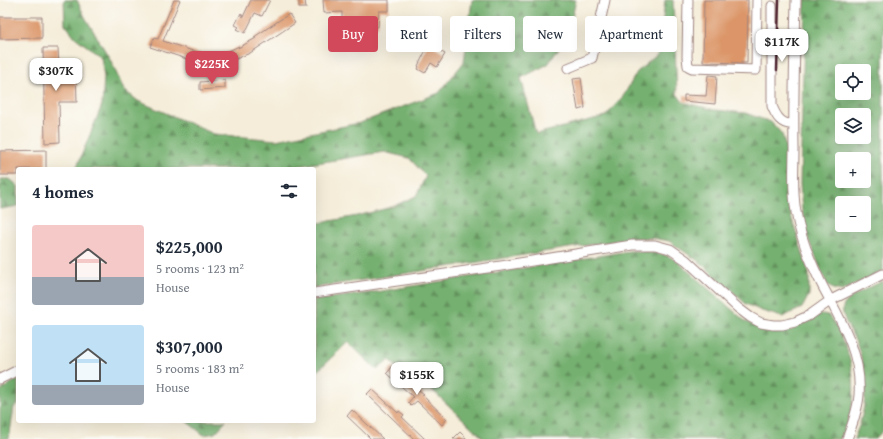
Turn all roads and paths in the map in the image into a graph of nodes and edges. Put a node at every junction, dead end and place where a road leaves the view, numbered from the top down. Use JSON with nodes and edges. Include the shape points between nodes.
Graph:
{"nodes":[{"id":1,"x":605,"y":0,"type":"edge"},
{"id":2,"x":688,"y":0,"type":"edge"},
{"id":3,"x":757,"y":0,"type":"edge"},
{"id":4,"x":796,"y":0,"type":"edge"},
{"id":5,"x":772,"y":6,"type":"dead end"},
{"id":6,"x":568,"y":68,"type":"dead end"},
{"id":7,"x":793,"y":124,"type":"junction"},
{"id":8,"x":883,"y":274,"type":"edge"},
{"id":9,"x":316,"y":293,"type":"edge"},
{"id":10,"x":831,"y":300,"type":"junction"},
{"id":11,"x":16,"y":371,"type":"edge"},
{"id":12,"x":0,"y":379,"type":"edge"},
{"id":13,"x":847,"y":439,"type":"edge"}],
"edges":[{"from":1,"to":6,"type":"street","via":[[592,58]]},
{"from":2,"to":3,"type":"street","via":[[688,66],[756,70]]},
{"from":4,"to":7,"type":"street"},
{"from":5,"to":7,"type":"street","via":[[772,106],[779,120]]},
{"from":7,"to":10,"type":"street","via":[[795,210],[803,239]]},
{"from":8,"to":10,"type":"street"},
{"from":9,"to":10,"type":"street","via":[[632,245],[655,245],[670,250],[686,260],[738,308],[761,323],[773,326],[795,322]]},
{"from":10,"to":13,"type":"street","via":[[853,346],[858,367],[859,396]]},
{"from":11,"to":12,"type":"street"}]}
